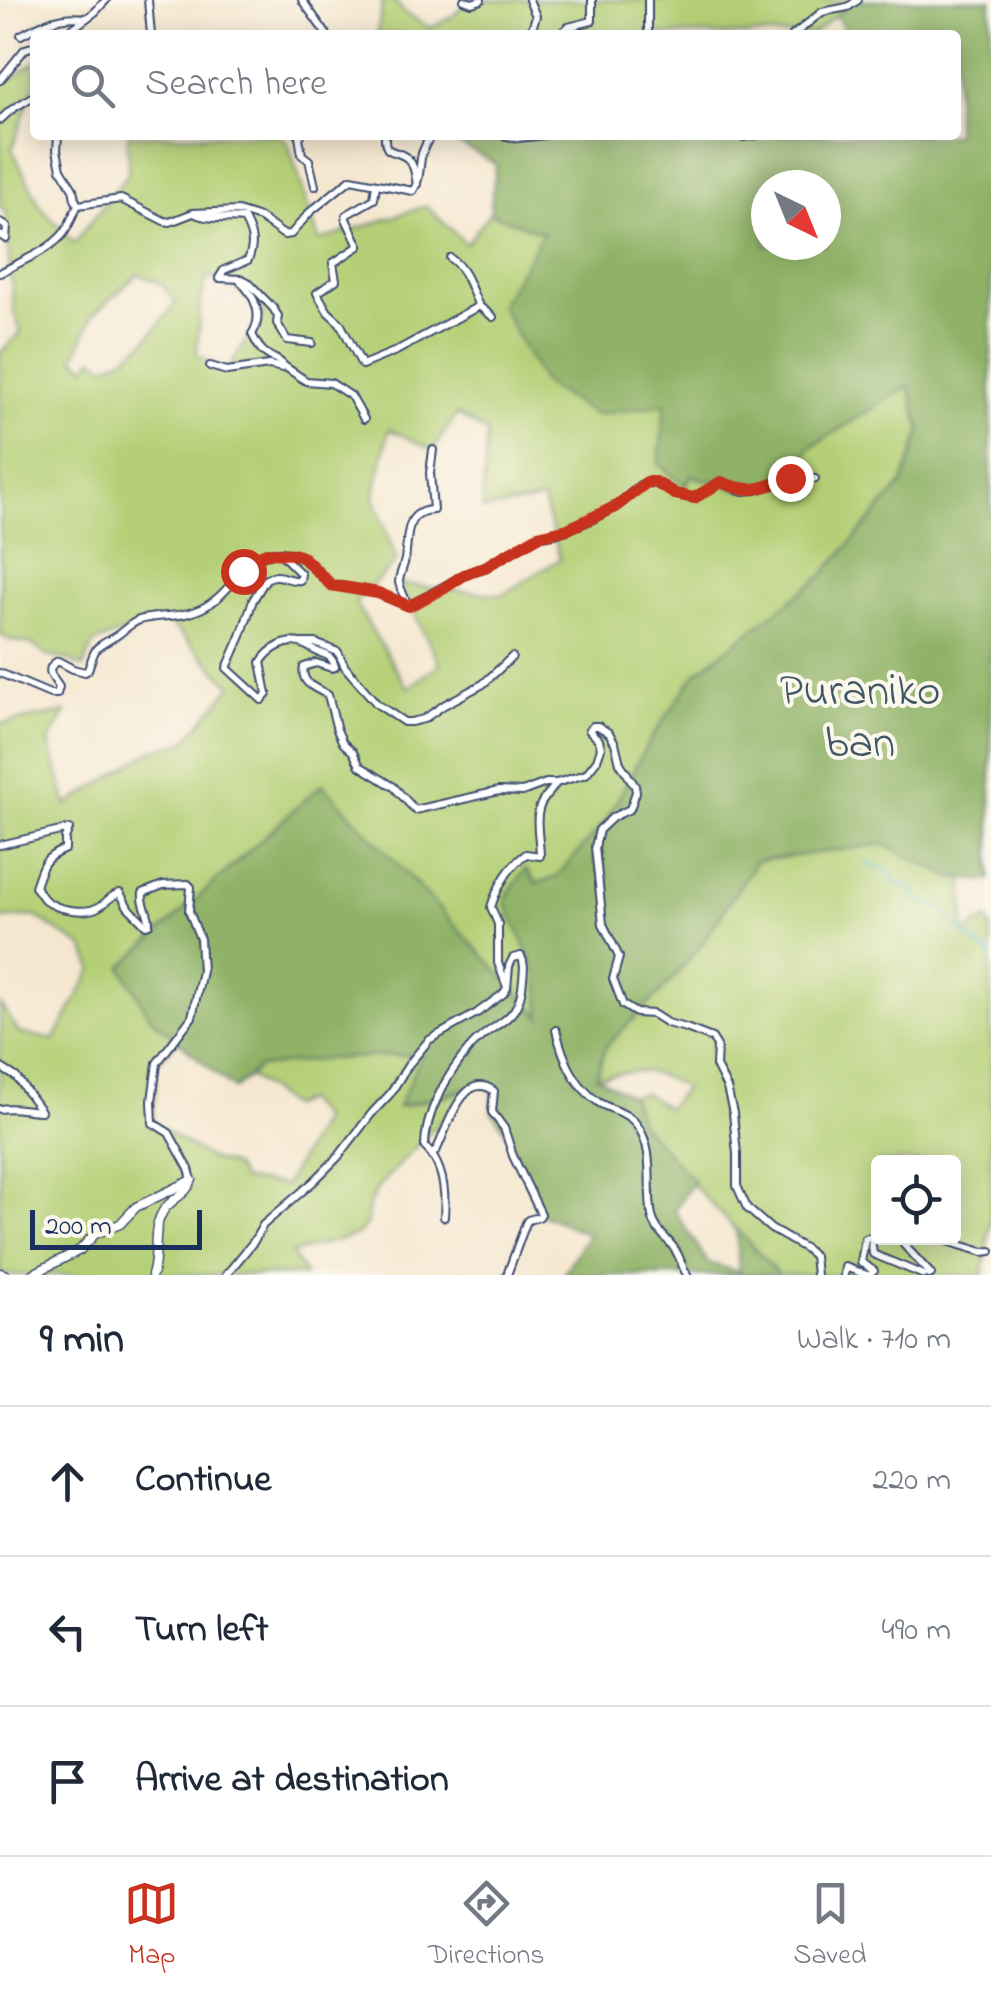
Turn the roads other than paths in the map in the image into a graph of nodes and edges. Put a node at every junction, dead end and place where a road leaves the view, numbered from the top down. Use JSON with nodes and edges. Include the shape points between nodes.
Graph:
{"nodes":[{"id":1,"x":106,"y":0,"type":"edge"},
{"id":2,"x":148,"y":0,"type":"edge"},
{"id":3,"x":302,"y":0,"type":"edge"},
{"id":4,"x":464,"y":0,"type":"edge"},
{"id":5,"x":482,"y":0,"type":"edge"},
{"id":6,"x":530,"y":0,"type":"edge"},
{"id":7,"x":592,"y":0,"type":"edge"},
{"id":8,"x":648,"y":0,"type":"edge"},
{"id":9,"x":858,"y":0,"type":"edge"},
{"id":10,"x":85,"y":18,"type":"junction"},
{"id":11,"x":30,"y":30,"type":"edge"},
{"id":12,"x":30,"y":30,"type":"edge"},
{"id":13,"x":71,"y":30,"type":"edge"},
{"id":14,"x":151,"y":30,"type":"edge"},
{"id":15,"x":323,"y":30,"type":"edge"},
{"id":16,"x":532,"y":30,"type":"edge"},
{"id":17,"x":564,"y":30,"type":"edge"},
{"id":18,"x":648,"y":30,"type":"edge"},
{"id":19,"x":799,"y":30,"type":"edge"},
{"id":20,"x":21,"y":34,"type":"dead end"},
{"id":21,"x":30,"y":48,"type":"edge"},
{"id":22,"x":0,"y":80,"type":"edge"},
{"id":23,"x":30,"y":97,"type":"edge"},
{"id":24,"x":0,"y":120,"type":"edge"},
{"id":25,"x":57,"y":140,"type":"edge"},
{"id":26,"x":300,"y":140,"type":"edge"},
{"id":27,"x":384,"y":140,"type":"edge"},
{"id":28,"x":428,"y":140,"type":"edge"},
{"id":29,"x":376,"y":184,"type":"junction"},
{"id":30,"x":417,"y":185,"type":"junction"},
{"id":31,"x":314,"y":186,"type":"dead end"},
{"id":32,"x":78,"y":206,"type":"junction"},
{"id":33,"x":196,"y":213,"type":"junction"},
{"id":34,"x":0,"y":222,"type":"edge"},
{"id":35,"x":0,"y":236,"type":"edge"},
{"id":36,"x":450,"y":258,"type":"dead end"},
{"id":37,"x":2,"y":272,"type":"edge"},
{"id":38,"x":239,"y":280,"type":"junction"},
{"id":39,"x":479,"y":306,"type":"junction"},
{"id":40,"x":493,"y":317,"type":"dead end"},
{"id":41,"x":312,"y":343,"type":"dead end"},
{"id":42,"x":210,"y":366,"type":"dead end"},
{"id":43,"x":284,"y":366,"type":"junction"},
{"id":44,"x":364,"y":419,"type":"dead end"},
{"id":45,"x":433,"y":450,"type":"dead end"},
{"id":46,"x":815,"y":479,"type":"dead end"},
{"id":47,"x":278,"y":552,"type":"junction"},
{"id":48,"x":409,"y":606,"type":"junction"},
{"id":49,"x":300,"y":643,"type":"junction"},
{"id":50,"x":512,"y":657,"type":"dead end"},
{"id":51,"x":0,"y":673,"type":"edge"},
{"id":52,"x":556,"y":783,"type":"junction"},
{"id":53,"x":0,"y":845,"type":"edge"},
{"id":54,"x":507,"y":988,"type":"junction"},
{"id":55,"x":556,"y":1030,"type":"dead end"},
{"id":56,"x":0,"y":1068,"type":"edge"},
{"id":57,"x":0,"y":1109,"type":"edge"},
{"id":58,"x":433,"y":1154,"type":"junction"},
{"id":59,"x":192,"y":1180,"type":"junction"},
{"id":60,"x":444,"y":1217,"type":"dead end"},
{"id":61,"x":904,"y":1245,"type":"edge"},
{"id":62,"x":960,"y":1245,"type":"edge"},
{"id":63,"x":991,"y":1251,"type":"edge"},
{"id":64,"x":31,"y":1275,"type":"edge"},
{"id":65,"x":152,"y":1275,"type":"edge"},
{"id":66,"x":226,"y":1275,"type":"edge"},
{"id":67,"x":507,"y":1275,"type":"edge"},
{"id":68,"x":687,"y":1275,"type":"edge"},
{"id":69,"x":816,"y":1275,"type":"edge"},
{"id":70,"x":844,"y":1275,"type":"edge"},
{"id":71,"x":868,"y":1275,"type":"edge"},
{"id":72,"x":926,"y":1275,"type":"edge"}],
"edges":[{"from":1,"to":10,"type":"street"},
{"from":2,"to":14,"type":"street"},
{"from":3,"to":15,"type":"street"},
{"from":4,"to":5,"type":"street"},
{"from":6,"to":16,"type":"street","via":[[536,16]]},
{"from":7,"to":17,"type":"street","via":[[592,21]]},
{"from":8,"to":18,"type":"street"},
{"from":9,"to":19,"type":"street","via":[[822,12]]},
{"from":10,"to":11,"type":"street"},
{"from":10,"to":13,"type":"street"},
{"from":12,"to":20,"type":"street"},
{"from":21,"to":22,"type":"street"},
{"from":23,"to":24,"type":"street"},
{"from":25,"to":32,"type":"street"},
{"from":26,"to":31,"type":"street"},
{"from":27,"to":30,"type":"street","via":[[410,161]]},
{"from":28,"to":30,"type":"street"},
{"from":29,"to":30,"type":"street","via":[[413,191]]},
{"from":29,"to":33,"type":"street","via":[[345,182],[291,234],[238,211]]},
{"from":29,"to":39,"type":"street","via":[[374,199],[346,215],[359,246],[333,263],[336,280],[317,293],[362,365]]},
{"from":32,"to":33,"type":"street","via":[[121,199],[170,222]]},
{"from":32,"to":37,"type":"street","via":[[59,240]]},
{"from":33,"to":38,"type":"street","via":[[244,219],[253,234],[252,252],[219,278]]},
{"from":34,"to":35,"type":"street","via":[[8,233]]},
{"from":36,"to":39,"type":"street"},
{"from":38,"to":41,"type":"street","via":[[273,308],[287,340]]},
{"from":38,"to":43,"type":"street","via":[[257,309],[252,334]]},
{"from":39,"to":40,"type":"street"},
{"from":42,"to":43,"type":"street"},
{"from":43,"to":44,"type":"street","via":[[351,396]]},
{"from":45,"to":48,"type":"street","via":[[434,505],[407,528],[399,581]]},
{"from":46,"to":48,"type":"street","via":[[790,478],[744,491],[721,482],[694,498],[647,482],[615,507],[538,536]]},
{"from":47,"to":48,"type":"street","via":[[304,558],[331,585]]},
{"from":47,"to":49,"type":"street","via":[[300,580],[266,578],[227,668],[262,700],[262,658],[282,644]]},
{"from":47,"to":51,"type":"street","via":[[254,558],[211,604],[132,623],[95,648],[84,672],[53,663],[57,694]]},
{"from":49,"to":50,"type":"street","via":[[338,652],[374,701],[404,722],[424,719],[483,684]]},
{"from":49,"to":52,"type":"street","via":[[336,664],[304,667],[303,677],[328,695],[343,743],[360,766],[415,810]]},
{"from":52,"to":54,"type":"street","via":[[538,813],[540,856],[516,861],[491,907]]},
{"from":52,"to":69,"type":"street","via":[[586,774],[598,760],[593,726],[609,733],[636,792],[630,809],[599,830],[594,848],[603,924],[619,957],[618,992],[636,1013],[712,1038],[733,1113],[737,1186],[758,1218],[814,1256]]},
{"from":53,"to":59,"type":"street","via":[[69,829],[65,849],[48,857],[35,887],[54,906],[97,908],[120,893],[146,926],[143,893],[191,887],[189,911],[200,938],[202,971],[192,1017],[158,1063],[151,1116],[169,1132]]},
{"from":54,"to":58,"type":"street","via":[[509,966],[521,956],[522,998],[505,1022],[476,1040],[441,1092],[425,1136]]},
{"from":54,"to":66,"type":"street","via":[[429,1040],[338,1157],[270,1218]]},
{"from":55,"to":68,"type":"street","via":[[563,1059],[579,1083],[639,1127],[652,1218]]},
{"from":56,"to":57,"type":"street","via":[[16,1077],[41,1111]]},
{"from":58,"to":60,"type":"street","via":[[445,1188]]},
{"from":58,"to":67,"type":"street","via":[[463,1095],[482,1084],[490,1087],[492,1112],[541,1214],[526,1223]]},
{"from":59,"to":64,"type":"street","via":[[136,1207],[80,1250]]},
{"from":59,"to":65,"type":"street","via":[[159,1218]]},
{"from":61,"to":72,"type":"street","via":[[931,1274]]},
{"from":62,"to":63,"type":"street"},
{"from":70,"to":71,"type":"street","via":[[845,1268]]},
{"from":71,"to":72,"type":"street","via":[[874,1271],[861,1262],[871,1238],[873,1254]]}]}
